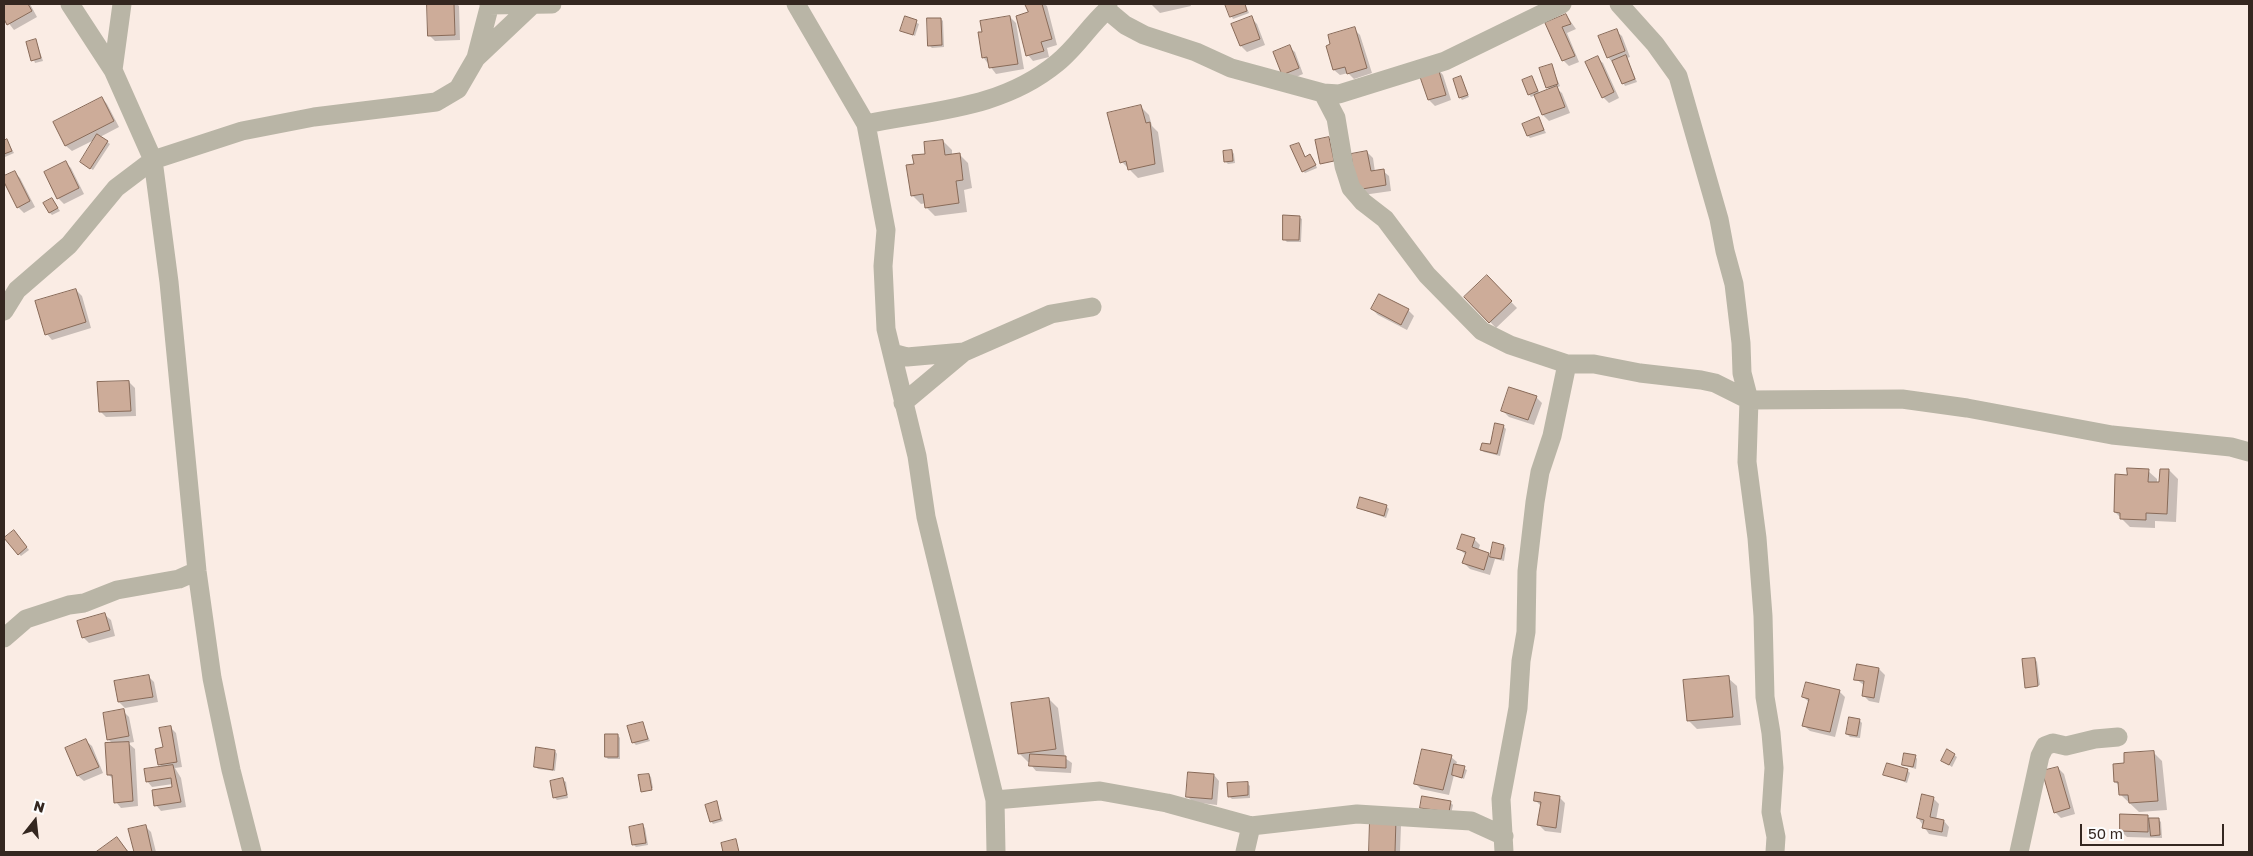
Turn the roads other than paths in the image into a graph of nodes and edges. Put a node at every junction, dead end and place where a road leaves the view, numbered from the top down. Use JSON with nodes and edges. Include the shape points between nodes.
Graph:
{"nodes":[{"id":1,"x":70,"y":4,"type":"edge"},
{"id":2,"x":122,"y":4,"type":"edge"},
{"id":3,"x":552,"y":4,"type":"edge"},
{"id":4,"x":796,"y":4,"type":"edge"},
{"id":5,"x":1562,"y":4,"type":"edge"},
{"id":6,"x":1619,"y":4,"type":"edge"},
{"id":7,"x":489,"y":5,"type":"edge"},
{"id":8,"x":531,"y":6,"type":"junction"},
{"id":9,"x":1107,"y":7,"type":"edge"},
{"id":10,"x":476,"y":58,"type":"junction"},
{"id":11,"x":113,"y":70,"type":"junction"},
{"id":12,"x":1323,"y":93,"type":"junction"},
{"id":13,"x":866,"y":124,"type":"junction"},
{"id":14,"x":153,"y":160,"type":"junction"},
{"id":15,"x":10,"y":292,"type":"edge"},
{"id":16,"x":1092,"y":307,"type":"dead end"},
{"id":17,"x":4,"y":311,"type":"edge"},
{"id":18,"x":964,"y":352,"type":"junction"},
{"id":19,"x":892,"y":353,"type":"junction"},
{"id":20,"x":1567,"y":364,"type":"junction"},
{"id":21,"x":1749,"y":400,"type":"junction"},
{"id":22,"x":903,"y":404,"type":"junction"},
{"id":23,"x":2249,"y":452,"type":"edge"},
{"id":24,"x":197,"y":571,"type":"junction"},
{"id":25,"x":4,"y":638,"type":"edge"},
{"id":26,"x":2118,"y":737,"type":"dead end"},
{"id":27,"x":995,"y":800,"type":"junction"},
{"id":28,"x":1251,"y":826,"type":"junction"},
{"id":29,"x":1504,"y":844,"type":"edge"},
{"id":30,"x":252,"y":852,"type":"edge"},
{"id":31,"x":996,"y":852,"type":"edge"},
{"id":32,"x":1245,"y":852,"type":"edge"},
{"id":33,"x":1775,"y":852,"type":"edge"},
{"id":34,"x":2019,"y":852,"type":"edge"}],
"edges":[{"from":1,"to":11,"type":"street"},
{"from":2,"to":11,"type":"street"},
{"from":3,"to":8,"type":"street"},
{"from":4,"to":13,"type":"street"},
{"from":5,"to":12,"type":"street","via":[[1445,60],[1339,94]]},
{"from":6,"to":21,"type":"street","via":[[1678,76],[1734,284],[1742,373]]},
{"from":7,"to":8,"type":"street"},
{"from":7,"to":10,"type":"street"},
{"from":8,"to":10,"type":"street"},
{"from":9,"to":12,"type":"street","via":[[1125,25],[1144,35],[1196,52],[1231,68]]},
{"from":9,"to":13,"type":"street","via":[[1059,62],[1032,81],[992,100],[954,110]]},
{"from":10,"to":14,"type":"street","via":[[458,90],[436,102],[314,117],[251,129]]},
{"from":11,"to":14,"type":"street"},
{"from":12,"to":20,"type":"street","via":[[1336,118],[1350,188],[1385,219],[1427,275],[1482,331],[1510,345]]},
{"from":13,"to":19,"type":"street","via":[[886,230],[884,301]]},
{"from":14,"to":15,"type":"street","via":[[116,188],[69,245]]},
{"from":14,"to":24,"type":"street","via":[[170,282]]},
{"from":15,"to":17,"type":"street"},
{"from":16,"to":18,"type":"street","via":[[1051,314]]},
{"from":18,"to":19,"type":"street","via":[[907,357]]},
{"from":18,"to":22,"type":"street"},
{"from":19,"to":22,"type":"street"},
{"from":20,"to":21,"type":"street","via":[[1594,364],[1702,380]]},
{"from":20,"to":29,"type":"street","via":[[1535,502],[1518,708],[1501,799]]},
{"from":21,"to":23,"type":"street","via":[[1902,399],[2112,435],[2231,447]]},
{"from":21,"to":33,"type":"street","via":[[1747,462],[1757,538],[1765,697],[1774,768],[1771,812]]},
{"from":22,"to":27,"type":"street","via":[[926,517]]},
{"from":24,"to":25,"type":"street","via":[[180,579],[117,590],[26,619]]},
{"from":24,"to":30,"type":"street","via":[[212,678]]},
{"from":26,"to":34,"type":"street","via":[[2066,746],[2053,743],[2045,746]]},
{"from":27,"to":28,"type":"street","via":[[1100,791],[1167,803]]},
{"from":27,"to":31,"type":"street"},
{"from":28,"to":29,"type":"street","via":[[1357,814],[1471,821]]},
{"from":28,"to":32,"type":"street"}]}
